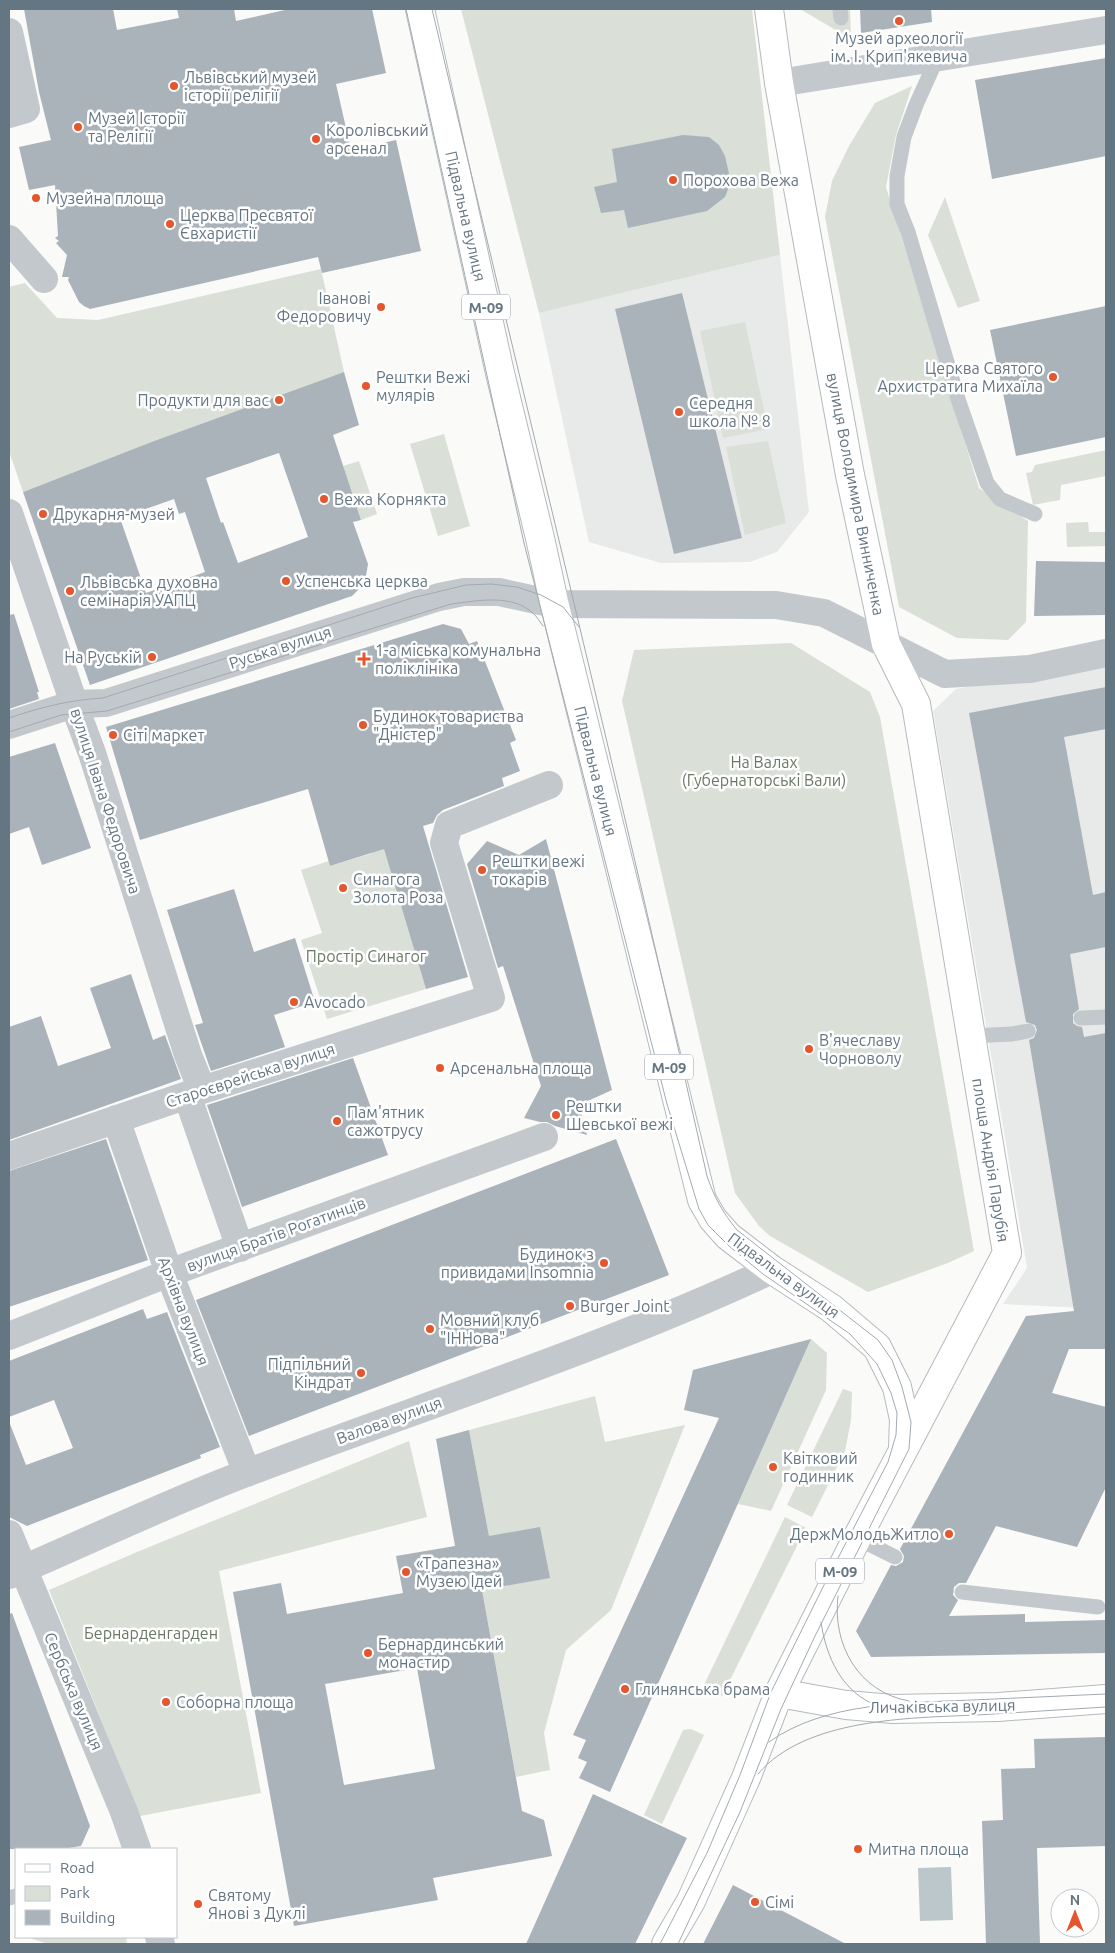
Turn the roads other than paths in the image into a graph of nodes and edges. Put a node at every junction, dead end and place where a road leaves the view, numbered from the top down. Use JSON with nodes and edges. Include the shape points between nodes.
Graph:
{"nodes":[{"id":1,"x":420,"y":9,"type":"edge"},
{"id":2,"x":769,"y":9,"type":"edge"},
{"id":3,"x":1106,"y":30,"type":"edge"},
{"id":4,"x":9,"y":32,"type":"edge"},
{"id":5,"x":938,"y":56,"type":"junction"},
{"id":6,"x":778,"y":84,"type":"junction"},
{"id":7,"x":9,"y":114,"type":"edge"},
{"id":8,"x":9,"y":239,"type":"edge"},
{"id":9,"x":44,"y":279,"type":"dead end"},
{"id":10,"x":9,"y":513,"type":"edge"},
{"id":11,"x":1036,"y":514,"type":"dead end"},
{"id":12,"x":554,"y":604,"type":"junction"},
{"id":13,"x":886,"y":644,"type":"junction"},
{"id":14,"x":1106,"y":654,"type":"edge"},
{"id":15,"x":74,"y":704,"type":"junction"},
{"id":16,"x":9,"y":725,"type":"edge"},
{"id":17,"x":548,"y":785,"type":"dead end"},
{"id":18,"x":1106,"y":1017,"type":"edge"},
{"id":19,"x":1081,"y":1018,"type":"dead end"},
{"id":20,"x":1028,"y":1031,"type":"dead end"},
{"id":21,"x":971,"y":1036,"type":"junction"},
{"id":22,"x":194,"y":1093,"type":"junction"},
{"id":23,"x":116,"y":1119,"type":"junction"},
{"id":24,"x":544,"y":1137,"type":"dead end"},
{"id":25,"x":9,"y":1156,"type":"edge"},
{"id":26,"x":240,"y":1248,"type":"junction"},
{"id":27,"x":771,"y":1268,"type":"junction"},
{"id":28,"x":168,"y":1273,"type":"junction"},
{"id":29,"x":9,"y":1336,"type":"edge"},
{"id":30,"x":902,"y":1451,"type":"junction"},
{"id":31,"x":247,"y":1473,"type":"junction"},
{"id":32,"x":9,"y":1534,"type":"edge"},
{"id":33,"x":857,"y":1538,"type":"junction"},
{"id":34,"x":895,"y":1558,"type":"dead end"},
{"id":35,"x":16,"y":1572,"type":"edge"},
{"id":36,"x":962,"y":1592,"type":"dead end"},
{"id":37,"x":1098,"y":1607,"type":"dead end"},
{"id":38,"x":780,"y":1693,"type":"junction"},
{"id":39,"x":1106,"y":1699,"type":"edge"},
{"id":40,"x":137,"y":1848,"type":"edge"},
{"id":41,"x":666,"y":1944,"type":"edge"}],
"edges":[{"from":1,"to":12,"type":"main road","name":"Підвальна вулиця","number":"М-09"},
{"from":2,"to":6,"type":"main road","name":"вулиця Володимира Винниченка"},
{"from":3,"to":5,"type":"street"},
{"from":4,"to":7,"type":"street","via":[[26,110]]},
{"from":5,"to":6,"type":"street"},
{"from":5,"to":11,"type":"lane","via":[[904,137],[897,176],[897,204],[987,483],[1000,499]]},
{"from":6,"to":13,"type":"main road","name":"вулиця Володимира Винниченка","number":"М-09","via":[[850,475]]},
{"from":8,"to":9,"type":"street"},
{"from":10,"to":15,"type":"street","name":"вулиця Івана Федоровича"},
{"from":12,"to":13,"type":"street","name":"вулиця Володимира Винниченка","via":[[776,605],[824,613]]},
{"from":12,"to":15,"type":"street","name":"Руська вулиця","via":[[499,592],[464,592],[439,597],[106,703]]},
{"from":12,"to":27,"type":"main road","name":"Підвальна вулиця","number":"М-09","via":[[702,1200],[712,1219],[728,1236]]},
{"from":13,"to":14,"type":"street","via":[[945,674],[1030,669]]},
{"from":13,"to":21,"type":"main road","name":"площа Андрія Парубія","number":"М-09","via":[[916,704]]},
{"from":15,"to":16,"type":"street","name":"Руська вулиця"},
{"from":15,"to":22,"type":"street","name":"вулиця Івана Федоровича","via":[[188,1055]]},
{"from":17,"to":22,"type":"street","name":"Староєврейська вулиця","via":[[449,825],[444,843],[492,998]]},
{"from":18,"to":19,"type":"lane"},
{"from":20,"to":21,"type":"lane"},
{"from":21,"to":30,"type":"main road","name":"площа Андрія Парубія","number":"М-09","via":[[1007,1253]]},
{"from":22,"to":23,"type":"street","name":"Староєврейська вулиця"},
{"from":22,"to":26,"type":"street","name":"вулиця Івана Федоровича"},
{"from":23,"to":25,"type":"street","name":"Староєврейська вулиця"},
{"from":23,"to":28,"type":"street","name":"Архівна вулиця"},
{"from":24,"to":26,"type":"street","name":"вулиця Братів Рогатинців"},
{"from":26,"to":28,"type":"street","name":"вулиця Братів Рогатинців"},
{"from":27,"to":30,"type":"main road","name":"Підвальна вулиця","number":"М-09","via":[[831,1308],[877,1347],[897,1387],[904,1419]]},
{"from":27,"to":31,"type":"street","name":"Валова вулиця","via":[[655,1322]]},
{"from":28,"to":29,"type":"street","name":"вулиця Братів Рогатинців"},
{"from":28,"to":31,"type":"street","name":"Архівна вулиця"},
{"from":30,"to":33,"type":"main road","name":"площа Андрія Парубія","number":"М-09"},
{"from":31,"to":35,"type":"street","name":"Валова вулиця"},
{"from":32,"to":35,"type":"street","name":"Сербська вулиця"},
{"from":33,"to":34,"type":"lane"},
{"from":33,"to":38,"type":"main road","name":"площа Андрія Парубія","number":"М-09"},
{"from":35,"to":40,"type":"street","name":"Сербська вулиця","via":[[120,1803]]},
{"from":36,"to":37,"type":"lane"},
{"from":38,"to":39,"type":"main road","name":"Личаківська вулиця","via":[[893,1710]]},
{"from":38,"to":41,"type":"main road","via":[[691,1901]]}]}
